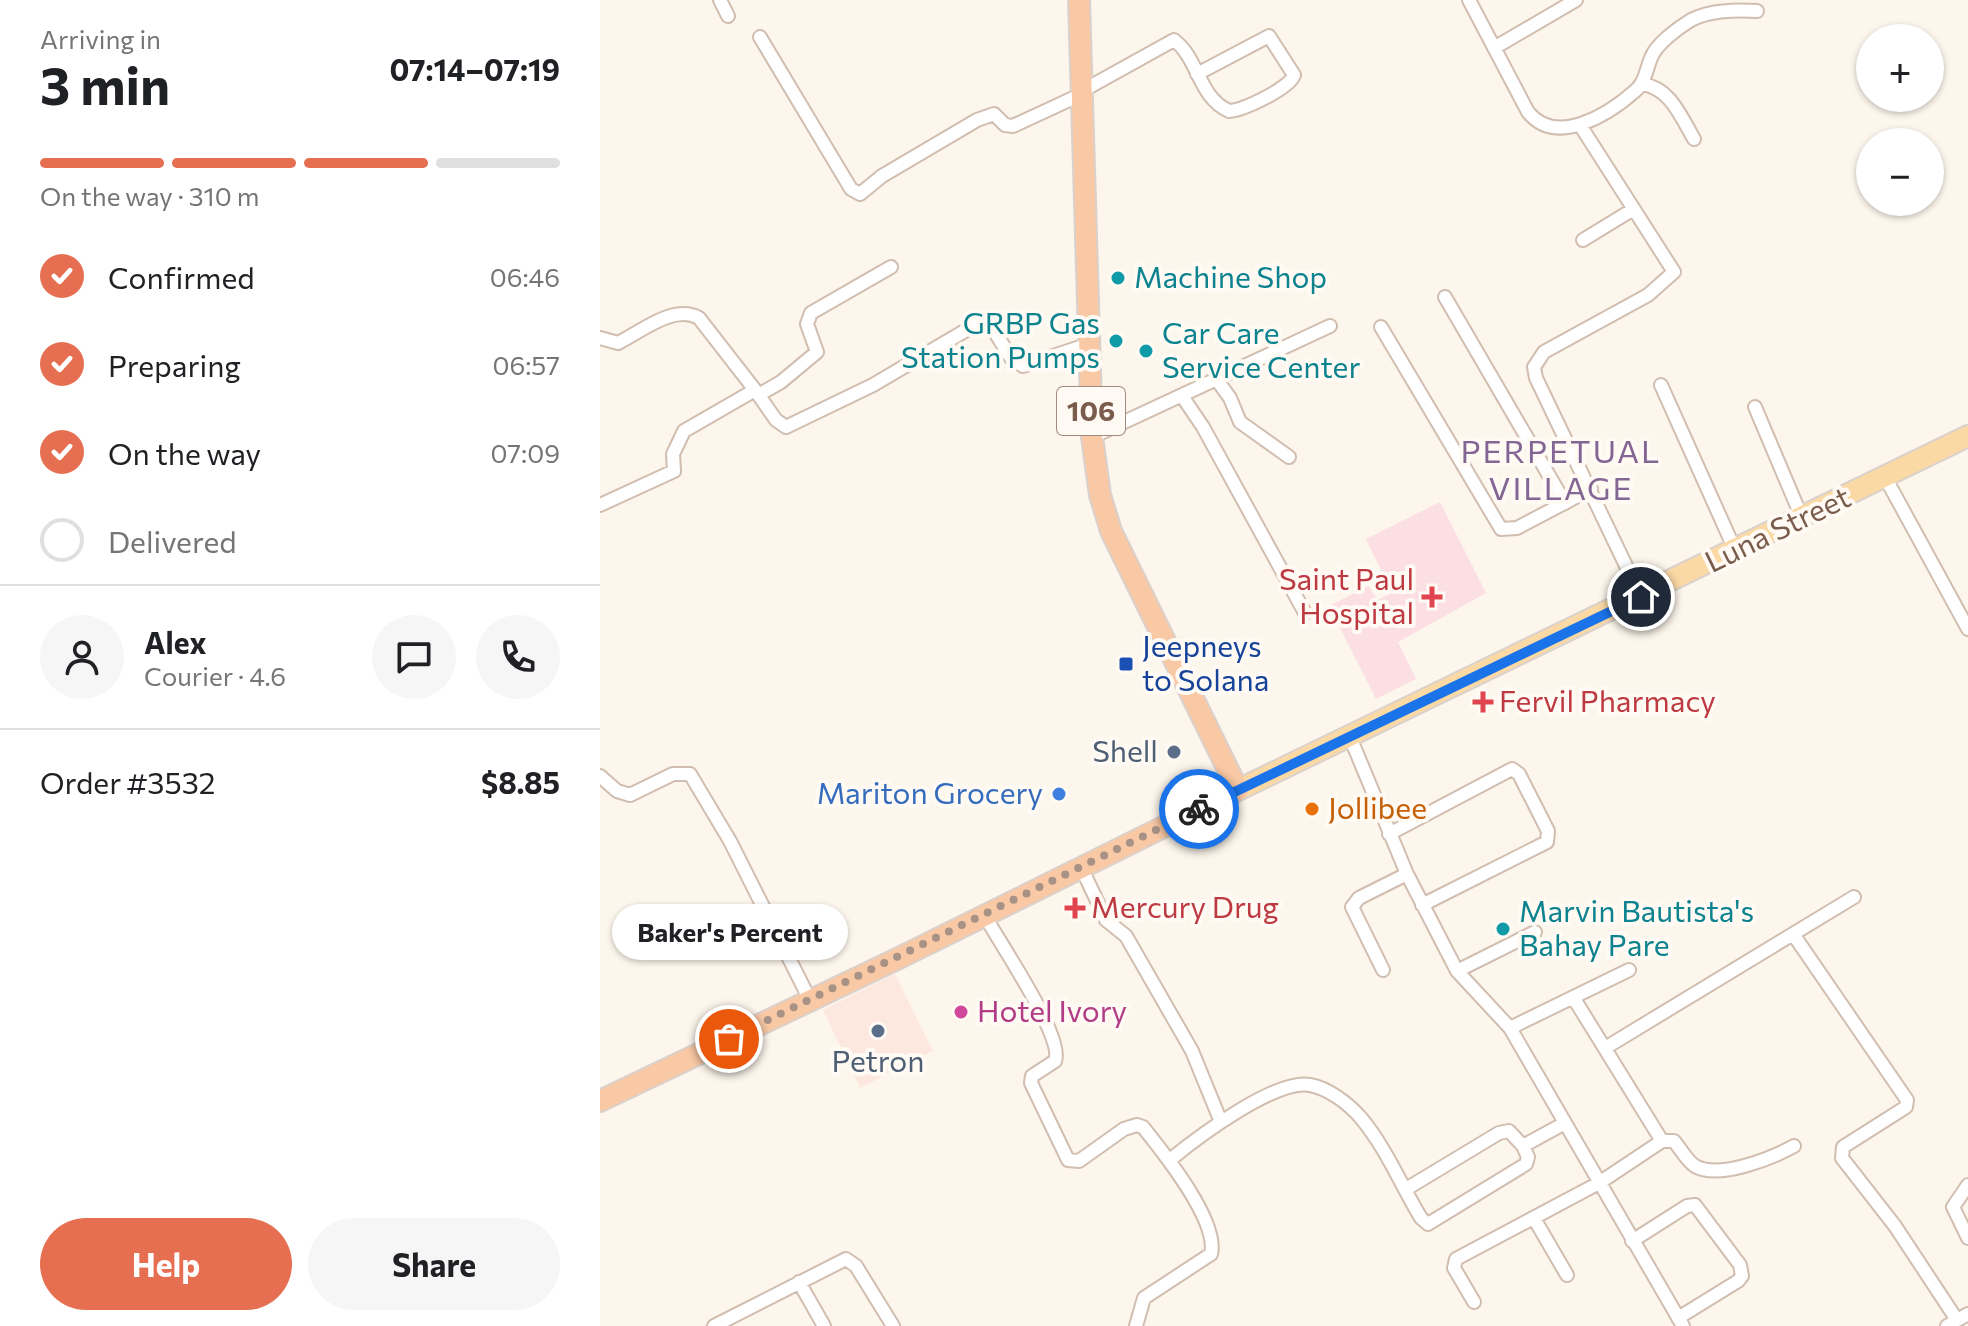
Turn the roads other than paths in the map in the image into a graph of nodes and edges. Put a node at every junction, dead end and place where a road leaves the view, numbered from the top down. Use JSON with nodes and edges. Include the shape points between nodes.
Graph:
{"nodes":[{"id":1,"x":720,"y":0,"type":"edge"},
{"id":2,"x":1079,"y":0,"type":"edge"},
{"id":3,"x":1469,"y":0,"type":"edge"},
{"id":4,"x":1576,"y":0,"type":"edge"},
{"id":5,"x":1757,"y":11,"type":"dead end"},
{"id":6,"x":728,"y":16,"type":"dead end"},
{"id":7,"x":760,"y":37,"type":"dead end"},
{"id":8,"x":1494,"y":48,"type":"junction"},
{"id":9,"x":1197,"y":74,"type":"junction"},
{"id":10,"x":1642,"y":84,"type":"junction"},
{"id":11,"x":1082,"y":93,"type":"junction"},
{"id":12,"x":1580,"y":125,"type":"junction"},
{"id":13,"x":1694,"y":139,"type":"dead end"},
{"id":14,"x":1632,"y":210,"type":"junction"},
{"id":15,"x":1583,"y":240,"type":"dead end"},
{"id":16,"x":891,"y":267,"type":"dead end"},
{"id":17,"x":1445,"y":297,"type":"dead end"},
{"id":18,"x":1330,"y":326,"type":"dead end"},
{"id":19,"x":1381,"y":327,"type":"dead end"},
{"id":20,"x":600,"y":338,"type":"edge"},
{"id":21,"x":1089,"y":344,"type":"junction"},
{"id":22,"x":1217,"y":380,"type":"junction"},
{"id":23,"x":1661,"y":385,"type":"dead end"},
{"id":24,"x":758,"y":392,"type":"junction"},
{"id":25,"x":1182,"y":396,"type":"junction"},
{"id":26,"x":1755,"y":407,"type":"dead end"},
{"id":27,"x":1968,"y":436,"type":"edge"},
{"id":28,"x":1092,"y":437,"type":"junction"},
{"id":29,"x":1289,"y":457,"type":"dead end"},
{"id":30,"x":1885,"y":477,"type":"junction"},
{"id":31,"x":1591,"y":489,"type":"junction"},
{"id":32,"x":1565,"y":503,"type":"junction"},
{"id":33,"x":600,"y":505,"type":"edge"},
{"id":34,"x":1802,"y":518,"type":"junction"},
{"id":35,"x":1735,"y":550,"type":"junction"},
{"id":36,"x":1641,"y":597,"type":"junction"},
{"id":37,"x":1305,"y":613,"type":"dead end"},
{"id":38,"x":1968,"y":629,"type":"edge"},
{"id":39,"x":1350,"y":737,"type":"junction"},
{"id":40,"x":600,"y":776,"type":"edge"},
{"id":41,"x":1238,"y":790,"type":"junction"},
{"id":42,"x":1389,"y":834,"type":"junction"},
{"id":43,"x":1081,"y":867,"type":"junction"},
{"id":44,"x":1407,"y":874,"type":"junction"},
{"id":45,"x":1854,"y":897,"type":"dead end"},
{"id":46,"x":1422,"y":905,"type":"junction"},
{"id":47,"x":985,"y":916,"type":"junction"},
{"id":48,"x":1535,"y":932,"type":"dead end"},
{"id":49,"x":1793,"y":934,"type":"junction"},
{"id":50,"x":1383,"y":970,"type":"dead end"},
{"id":51,"x":1629,"y":970,"type":"dead end"},
{"id":52,"x":1457,"y":971,"type":"junction"},
{"id":53,"x":1573,"y":997,"type":"junction"},
{"id":54,"x":810,"y":1000,"type":"junction"},
{"id":55,"x":1510,"y":1028,"type":"junction"},
{"id":56,"x":1605,"y":1048,"type":"junction"},
{"id":57,"x":600,"y":1101,"type":"edge"},
{"id":58,"x":1221,"y":1122,"type":"junction"},
{"id":59,"x":1565,"y":1123,"type":"junction"},
{"id":60,"x":1662,"y":1141,"type":"junction"},
{"id":61,"x":1523,"y":1146,"type":"junction"},
{"id":62,"x":1794,"y":1146,"type":"dead end"},
{"id":63,"x":1171,"y":1159,"type":"junction"},
{"id":64,"x":1599,"y":1183,"type":"junction"},
{"id":65,"x":1968,"y":1185,"type":"edge"},
{"id":66,"x":1406,"y":1189,"type":"junction"},
{"id":67,"x":1535,"y":1220,"type":"junction"},
{"id":68,"x":1968,"y":1238,"type":"edge"},
{"id":69,"x":1632,"y":1241,"type":"junction"},
{"id":70,"x":1567,"y":1275,"type":"dead end"},
{"id":71,"x":799,"y":1282,"type":"junction"},
{"id":72,"x":1474,"y":1302,"type":"dead end"},
{"id":73,"x":1681,"y":1322,"type":"edge"},
{"id":74,"x":1956,"y":1322,"type":"edge"},
{"id":75,"x":714,"y":1326,"type":"edge"},
{"id":76,"x":824,"y":1326,"type":"edge"},
{"id":77,"x":893,"y":1326,"type":"edge"},
{"id":78,"x":1136,"y":1326,"type":"edge"}],
"edges":[{"from":1,"to":6,"type":"street"},
{"from":2,"to":11,"type":"highway","number":"106"},
{"from":3,"to":8,"type":"street"},
{"from":4,"to":8,"type":"street"},
{"from":5,"to":10,"type":"street","via":[[1691,20],[1653,53]]},
{"from":7,"to":11,"type":"street","via":[[851,189],[860,194],[977,120],[994,114],[1013,126]]},
{"from":8,"to":12,"type":"street","via":[[1538,124]]},
{"from":9,"to":9,"type":"street","via":[[1216,105],[1229,111],[1290,83],[1294,75],[1269,36]]},
{"from":9,"to":11,"type":"street","via":[[1179,43],[1169,40]]},
{"from":10,"to":12,"type":"street"},
{"from":10,"to":13,"type":"street","via":[[1658,86]]},
{"from":11,"to":21,"type":"highway","number":"106"},
{"from":12,"to":14,"type":"street"},
{"from":14,"to":15,"type":"street"},
{"from":14,"to":31,"type":"street","via":[[1674,272],[1648,295],[1544,352],[1534,367]]},
{"from":16,"to":24,"type":"street","via":[[811,313],[807,324],[817,352],[781,382]]},
{"from":17,"to":32,"type":"street"},
{"from":18,"to":22,"type":"street"},
{"from":19,"to":32,"type":"street","via":[[1501,529],[1517,528]]},
{"from":20,"to":24,"type":"street","via":[[618,343],[679,312],[690,313]]},
{"from":21,"to":24,"type":"street","via":[[1023,366],[1011,358],[990,324],[980,322],[790,426],[776,420]]},
{"from":21,"to":28,"type":"highway","number":"106"},
{"from":22,"to":25,"type":"street"},
{"from":22,"to":29,"type":"street","via":[[1240,422]]},
{"from":23,"to":35,"type":"street"},
{"from":24,"to":33,"type":"street","via":[[684,431],[673,454],[674,471],[666,477]]},
{"from":25,"to":28,"type":"street"},
{"from":25,"to":37,"type":"street"},
{"from":26,"to":34,"type":"street"},
{"from":27,"to":30,"type":"main road","name":"Luna Street"},
{"from":28,"to":41,"type":"highway","number":"106","via":[[1111,531]]},
{"from":30,"to":34,"type":"main road","name":"Luna Street"},
{"from":30,"to":38,"type":"street"},
{"from":31,"to":32,"type":"street"},
{"from":31,"to":36,"type":"street"},
{"from":34,"to":35,"type":"main road","name":"Luna Street"},
{"from":35,"to":36,"type":"main road","name":"Luna Street"},
{"from":36,"to":39,"type":"main road","name":"Luna Street"},
{"from":39,"to":41,"type":"main road","name":"Luna Street"},
{"from":39,"to":42,"type":"street"},
{"from":40,"to":54,"type":"street","via":[[630,795],[681,771],[690,774]]},
{"from":41,"to":43,"type":"highway","name":"Luna Street"},
{"from":42,"to":44,"type":"street"},
{"from":42,"to":46,"type":"street","via":[[1512,769],[1548,831],[1547,842]]},
{"from":43,"to":47,"type":"highway","name":"Luna Street"},
{"from":43,"to":58,"type":"street","via":[[1106,920],[1126,936],[1192,1051]]},
{"from":44,"to":46,"type":"street"},
{"from":44,"to":50,"type":"street","via":[[1359,898],[1352,907]]},
{"from":45,"to":49,"type":"street"},
{"from":46,"to":52,"type":"street"},
{"from":47,"to":54,"type":"highway","name":"Luna Street"},
{"from":47,"to":63,"type":"street","via":[[1030,989],[1058,1049],[1055,1061],[1032,1076],[1031,1083],[1068,1160],[1086,1158],[1137,1125]]},
{"from":48,"to":52,"type":"street"},
{"from":49,"to":56,"type":"street"},
{"from":49,"to":74,"type":"street","via":[[1907,1100],[1906,1107],[1843,1147],[1842,1158],[1895,1226]]},
{"from":51,"to":53,"type":"street"},
{"from":52,"to":55,"type":"street"},
{"from":53,"to":55,"type":"street"},
{"from":53,"to":56,"type":"street"},
{"from":54,"to":57,"type":"highway","name":"Luna Street"},
{"from":55,"to":59,"type":"street"},
{"from":56,"to":60,"type":"street"},
{"from":58,"to":63,"type":"street"},
{"from":58,"to":66,"type":"street","via":[[1295,1086],[1321,1089],[1360,1118]]},
{"from":59,"to":61,"type":"street"},
{"from":59,"to":64,"type":"street"},
{"from":60,"to":62,"type":"street","via":[[1674,1141],[1694,1165],[1708,1168],[1760,1162]]},
{"from":60,"to":64,"type":"street"},
{"from":61,"to":66,"type":"street","via":[[1505,1131]]},
{"from":61,"to":66,"type":"street","via":[[1526,1164],[1428,1224]]},
{"from":63,"to":78,"type":"street","via":[[1213,1251],[1144,1298]]},
{"from":64,"to":67,"type":"street"},
{"from":64,"to":69,"type":"street"},
{"from":65,"to":68,"type":"street","via":[[1953,1207]]},
{"from":67,"to":70,"type":"street"},
{"from":67,"to":72,"type":"street","via":[[1453,1263]]},
{"from":69,"to":73,"type":"street"},
{"from":69,"to":73,"type":"street","via":[[1695,1205],[1740,1265],[1738,1281]]},
{"from":71,"to":75,"type":"street"},
{"from":71,"to":76,"type":"street"},
{"from":71,"to":77,"type":"street","via":[[839,1262],[853,1262]]}]}
